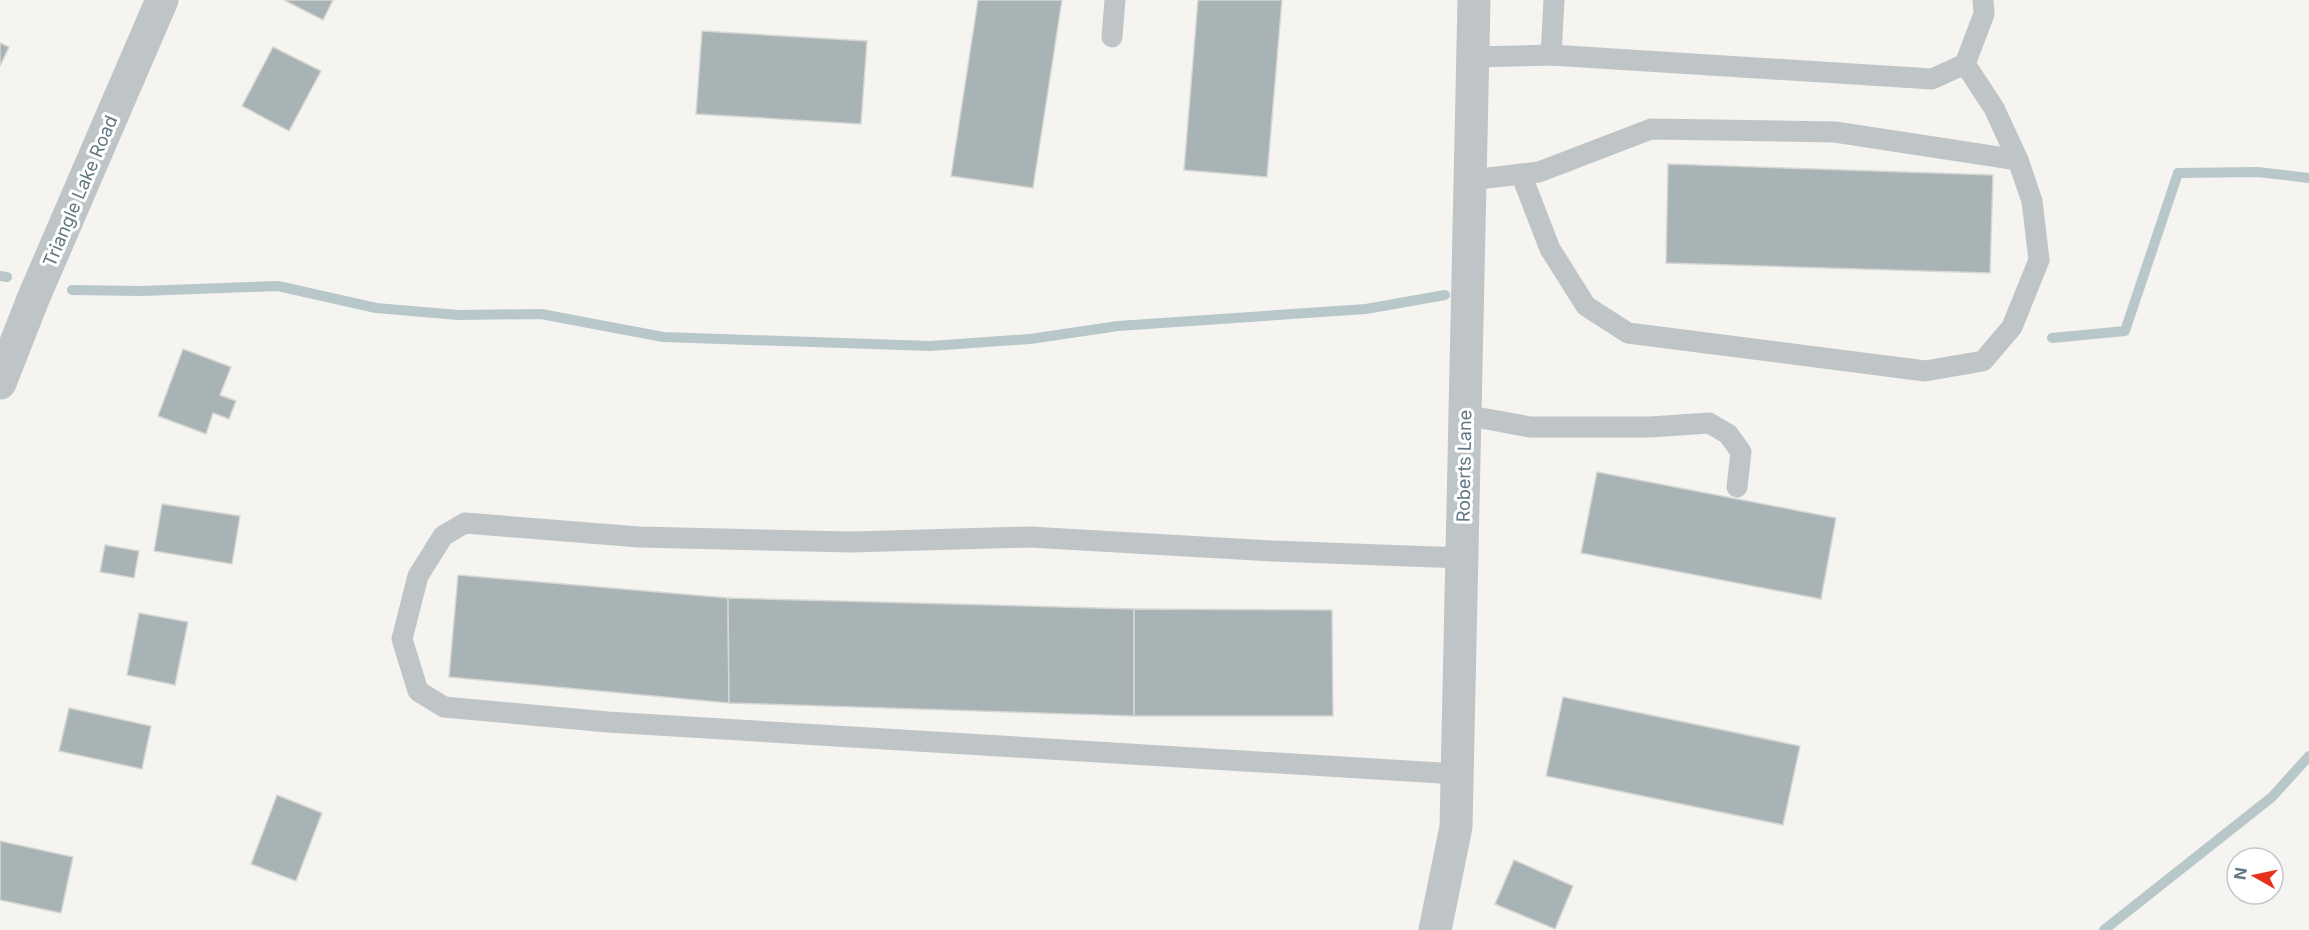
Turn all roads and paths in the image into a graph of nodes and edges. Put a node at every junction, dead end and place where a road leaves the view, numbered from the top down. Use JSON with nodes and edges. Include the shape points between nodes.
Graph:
{"nodes":[{"id":1,"x":162,"y":0,"type":"edge"},
{"id":2,"x":1115,"y":0,"type":"edge"},
{"id":3,"x":1474,"y":0,"type":"edge"},
{"id":4,"x":1554,"y":0,"type":"edge"},
{"id":5,"x":1983,"y":0,"type":"edge"},
{"id":6,"x":1112,"y":37,"type":"dead end"},
{"id":7,"x":1551,"y":55,"type":"junction"},
{"id":8,"x":1473,"y":57,"type":"junction"},
{"id":9,"x":1965,"y":64,"type":"junction"},
{"id":10,"x":2018,"y":160,"type":"junction"},
{"id":11,"x":1521,"y":174,"type":"junction"},
{"id":12,"x":1470,"y":180,"type":"junction"},
{"id":13,"x":0,"y":383,"type":"edge"},
{"id":14,"x":1465,"y":415,"type":"junction"},
{"id":15,"x":1737,"y":487,"type":"dead end"},
{"id":16,"x":1462,"y":558,"type":"junction"},
{"id":17,"x":1457,"y":774,"type":"junction"},
{"id":18,"x":1435,"y":930,"type":"edge"}],
"edges":[{"from":1,"to":13,"type":"street","name":"Triangle Lake Road"},
{"from":2,"to":6,"type":"lane"},
{"from":3,"to":8,"type":"street","name":"Roberts Lane"},
{"from":4,"to":7,"type":"lane"},
{"from":5,"to":9,"type":"lane","via":[[1984,14]]},
{"from":7,"to":8,"type":"lane"},
{"from":7,"to":9,"type":"lane","via":[[1932,79]]},
{"from":8,"to":12,"type":"street","name":"Roberts Lane"},
{"from":9,"to":10,"type":"lane","via":[[1994,108]]},
{"from":10,"to":11,"type":"lane","via":[[1835,132],[1651,129],[1539,172]]},
{"from":10,"to":11,"type":"lane","via":[[2032,201],[2039,260],[2013,327],[1983,361],[1925,370],[1628,333],[1587,306],[1550,249]]},
{"from":11,"to":12,"type":"lane"},
{"from":12,"to":14,"type":"street","name":"Roberts Lane"},
{"from":14,"to":15,"type":"lane","via":[[1530,427],[1709,423],[1728,434],[1741,452]]},
{"from":14,"to":16,"type":"street","name":"Roberts Lane"},
{"from":16,"to":17,"type":"street","name":"Roberts Lane"},
{"from":16,"to":17,"type":"lane","via":[[1030,537],[852,542],[639,537],[465,523],[443,536],[418,576],[402,639],[417,691],[444,707],[608,722]]},
{"from":17,"to":18,"type":"street","name":"Roberts Lane","via":[[1456,827]]}]}
